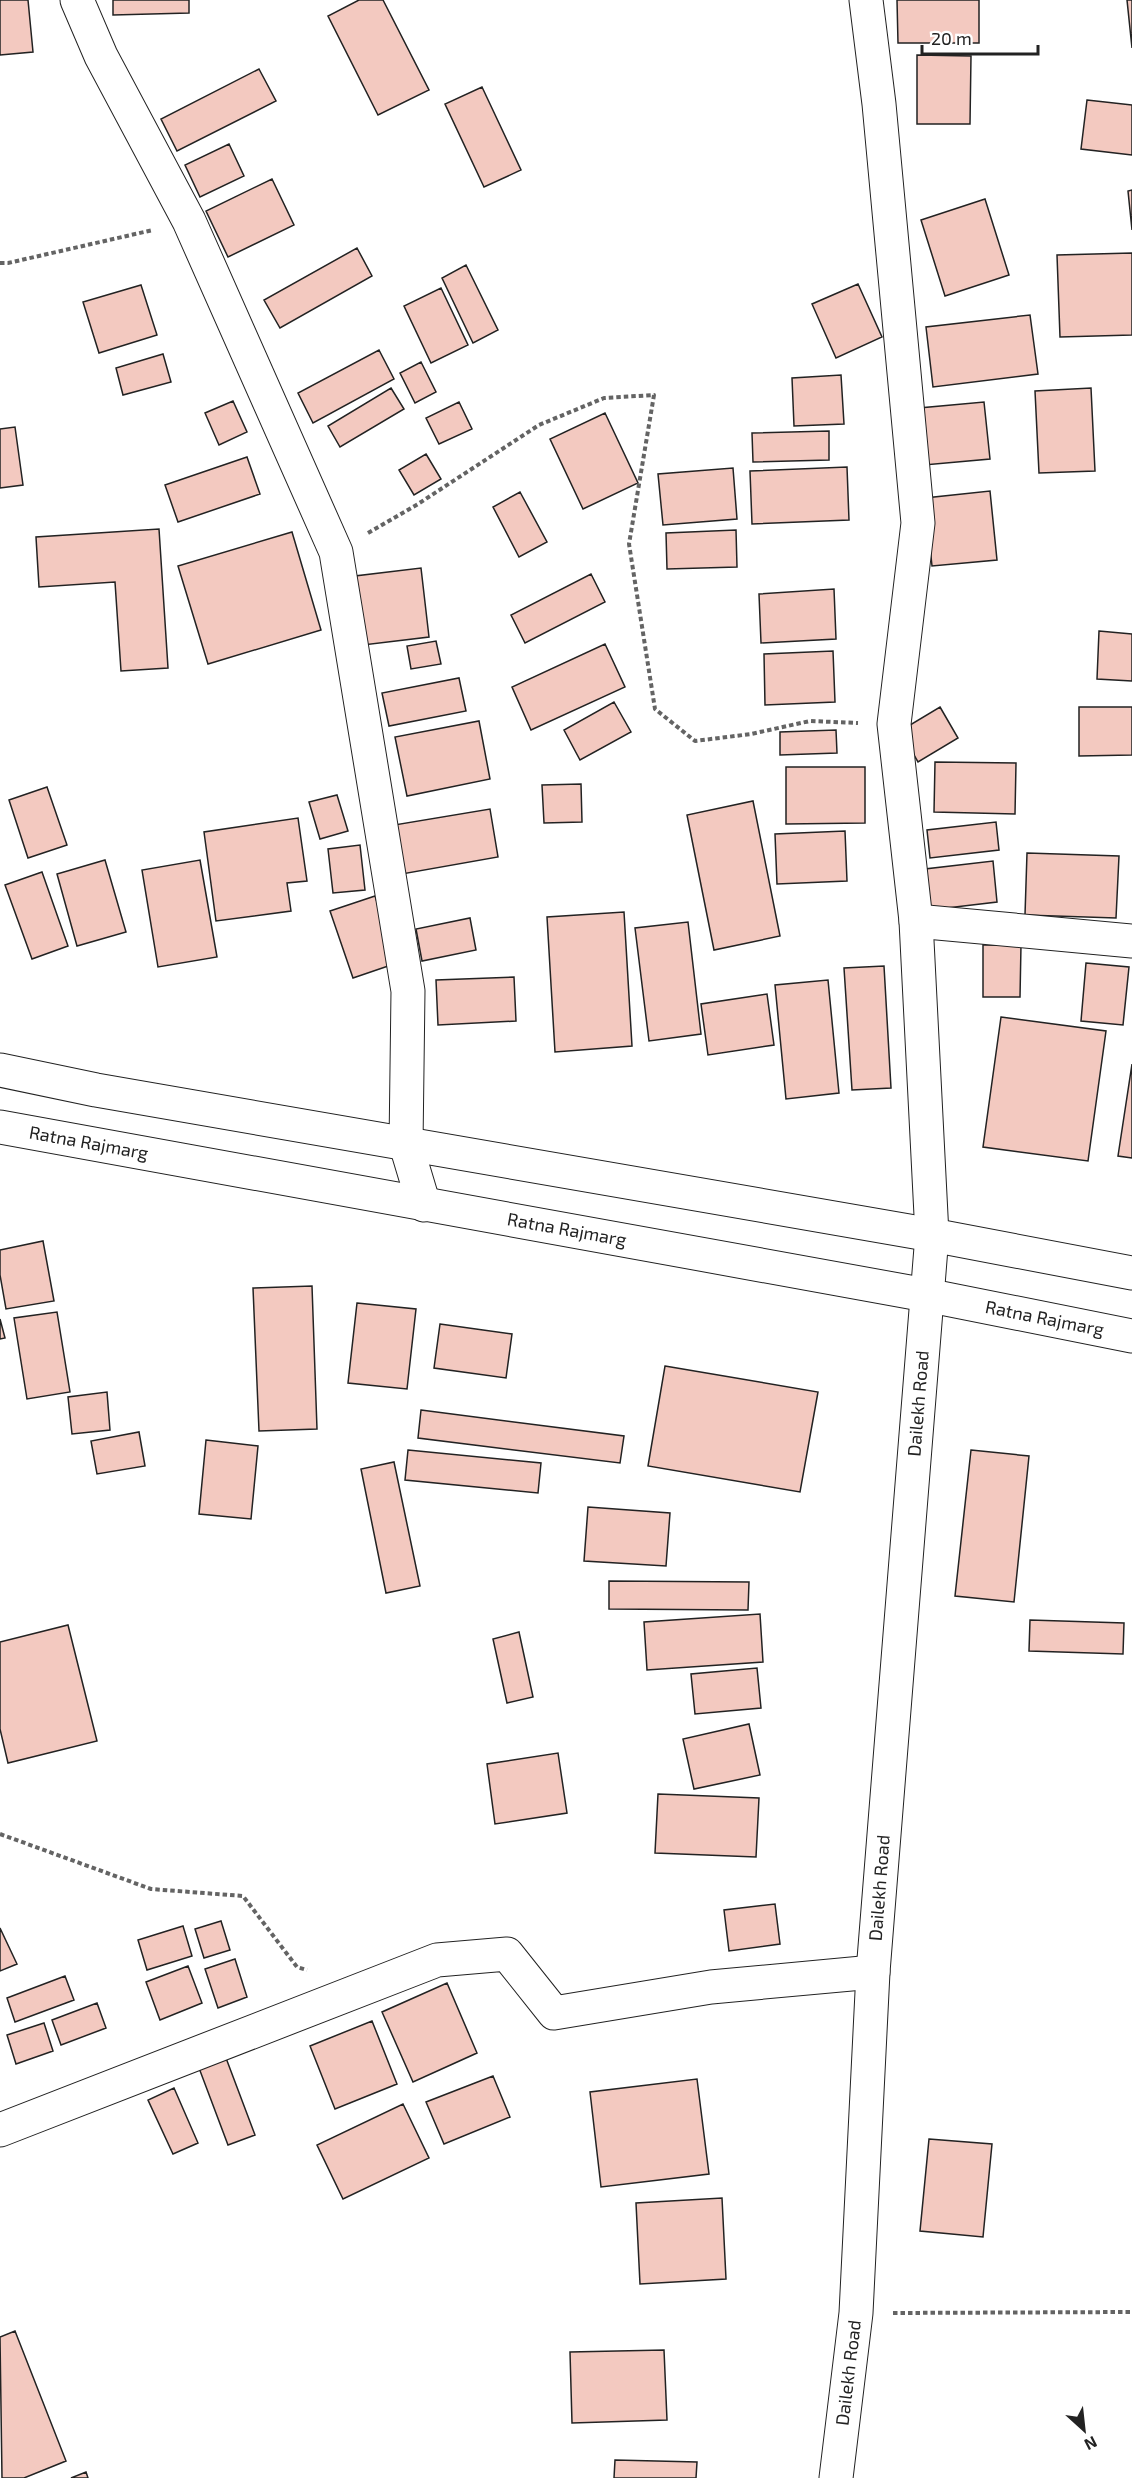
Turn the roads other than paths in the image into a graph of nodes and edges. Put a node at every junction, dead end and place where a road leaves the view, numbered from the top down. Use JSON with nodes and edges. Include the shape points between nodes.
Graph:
{"nodes":[{"id":1,"x":77,"y":0,"type":"edge"},
{"id":2,"x":866,"y":0,"type":"edge"},
{"id":3,"x":916,"y":921,"type":"junction"},
{"id":4,"x":1132,"y":941,"type":"edge"},
{"id":5,"x":0,"y":1070,"type":"edge"},
{"id":6,"x":0,"y":1127,"type":"edge"},
{"id":7,"x":406,"y":1145,"type":"junction"},
{"id":8,"x":424,"y":1205,"type":"junction"},
{"id":9,"x":932,"y":1235,"type":"junction"},
{"id":10,"x":1132,"y":1273,"type":"edge"},
{"id":11,"x":926,"y":1295,"type":"junction"},
{"id":12,"x":1132,"y":1336,"type":"edge"},
{"id":13,"x":873,"y":1972,"type":"junction"},
{"id":14,"x":0,"y":2130,"type":"edge"},
{"id":15,"x":836,"y":2478,"type":"edge"}],
"edges":[{"from":1,"to":7,"type":"street","via":[[101,56],[189,221],[336,552],[408,991]]},
{"from":2,"to":3,"type":"street","name":"Dailekh Road","via":[[918,524],[894,724]]},
{"from":3,"to":4,"type":"street"},
{"from":3,"to":9,"type":"street","name":"Dailekh Road"},
{"from":5,"to":7,"type":"street"},
{"from":6,"to":8,"type":"street","name":"Ratna Rajmarg"},
{"from":7,"to":8,"type":"street"},
{"from":7,"to":9,"type":"street"},
{"from":8,"to":11,"type":"street","name":"Ratna Rajmarg"},
{"from":9,"to":10,"type":"street"},
{"from":9,"to":11,"type":"street","name":"Dailekh Road"},
{"from":11,"to":12,"type":"street","name":"Ratna Rajmarg"},
{"from":11,"to":13,"type":"street","name":"Dailekh Road"},
{"from":13,"to":14,"type":"street","via":[[711,1987],[554,2013],[507,1954],[437,1960]]},
{"from":13,"to":15,"type":"street","name":"Dailekh Road","via":[[856,2313]]}]}
